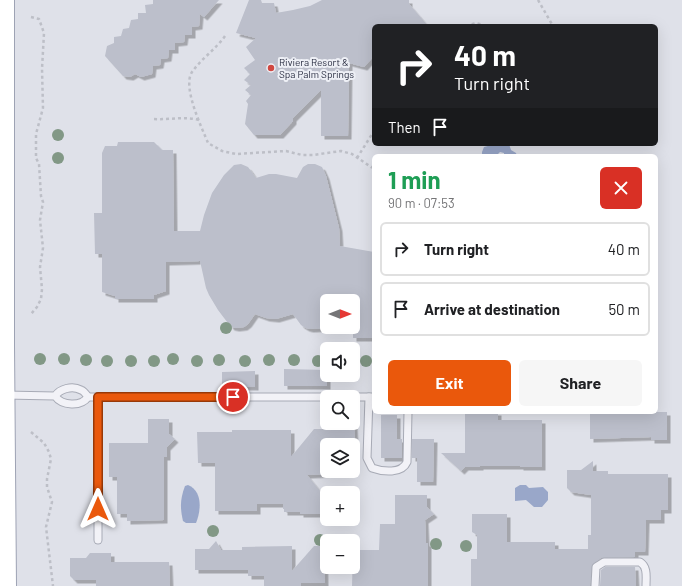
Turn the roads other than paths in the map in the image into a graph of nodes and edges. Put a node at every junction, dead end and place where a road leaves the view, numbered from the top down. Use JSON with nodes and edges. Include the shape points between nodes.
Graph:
{"nodes":[{"id":1,"x":3,"y":0,"type":"edge"},
{"id":2,"x":3,"y":395,"type":"junction"},
{"id":3,"x":55,"y":396,"type":"junction"},
{"id":4,"x":88,"y":397,"type":"junction"},
{"id":5,"x":98,"y":397,"type":"junction"},
{"id":6,"x":371,"y":397,"type":"edge"},
{"id":7,"x":408,"y":414,"type":"edge"},
{"id":8,"x":98,"y":540,"type":"dead end"},
{"id":9,"x":5,"y":586,"type":"edge"},
{"id":10,"x":595,"y":586,"type":"edge"},
{"id":11,"x":646,"y":586,"type":"edge"}],
"edges":[{"from":1,"to":2,"type":"main road"},
{"from":2,"to":3,"type":"lane"},
{"from":2,"to":9,"type":"main road"},
{"from":3,"to":4,"type":"lane","via":[[61,402],[80,404]]},
{"from":3,"to":4,"type":"lane","via":[[64,389],[78,389]]},
{"from":4,"to":5,"type":"lane"},
{"from":5,"to":6,"type":"lane"},
{"from":5,"to":8,"type":"lane"},
{"from":6,"to":7,"type":"lane","via":[[367,458],[372,468],[379,471],[399,470],[406,465]]},
{"from":10,"to":11,"type":"lane","via":[[596,567],[604,562],[640,562],[644,566]]}]}
